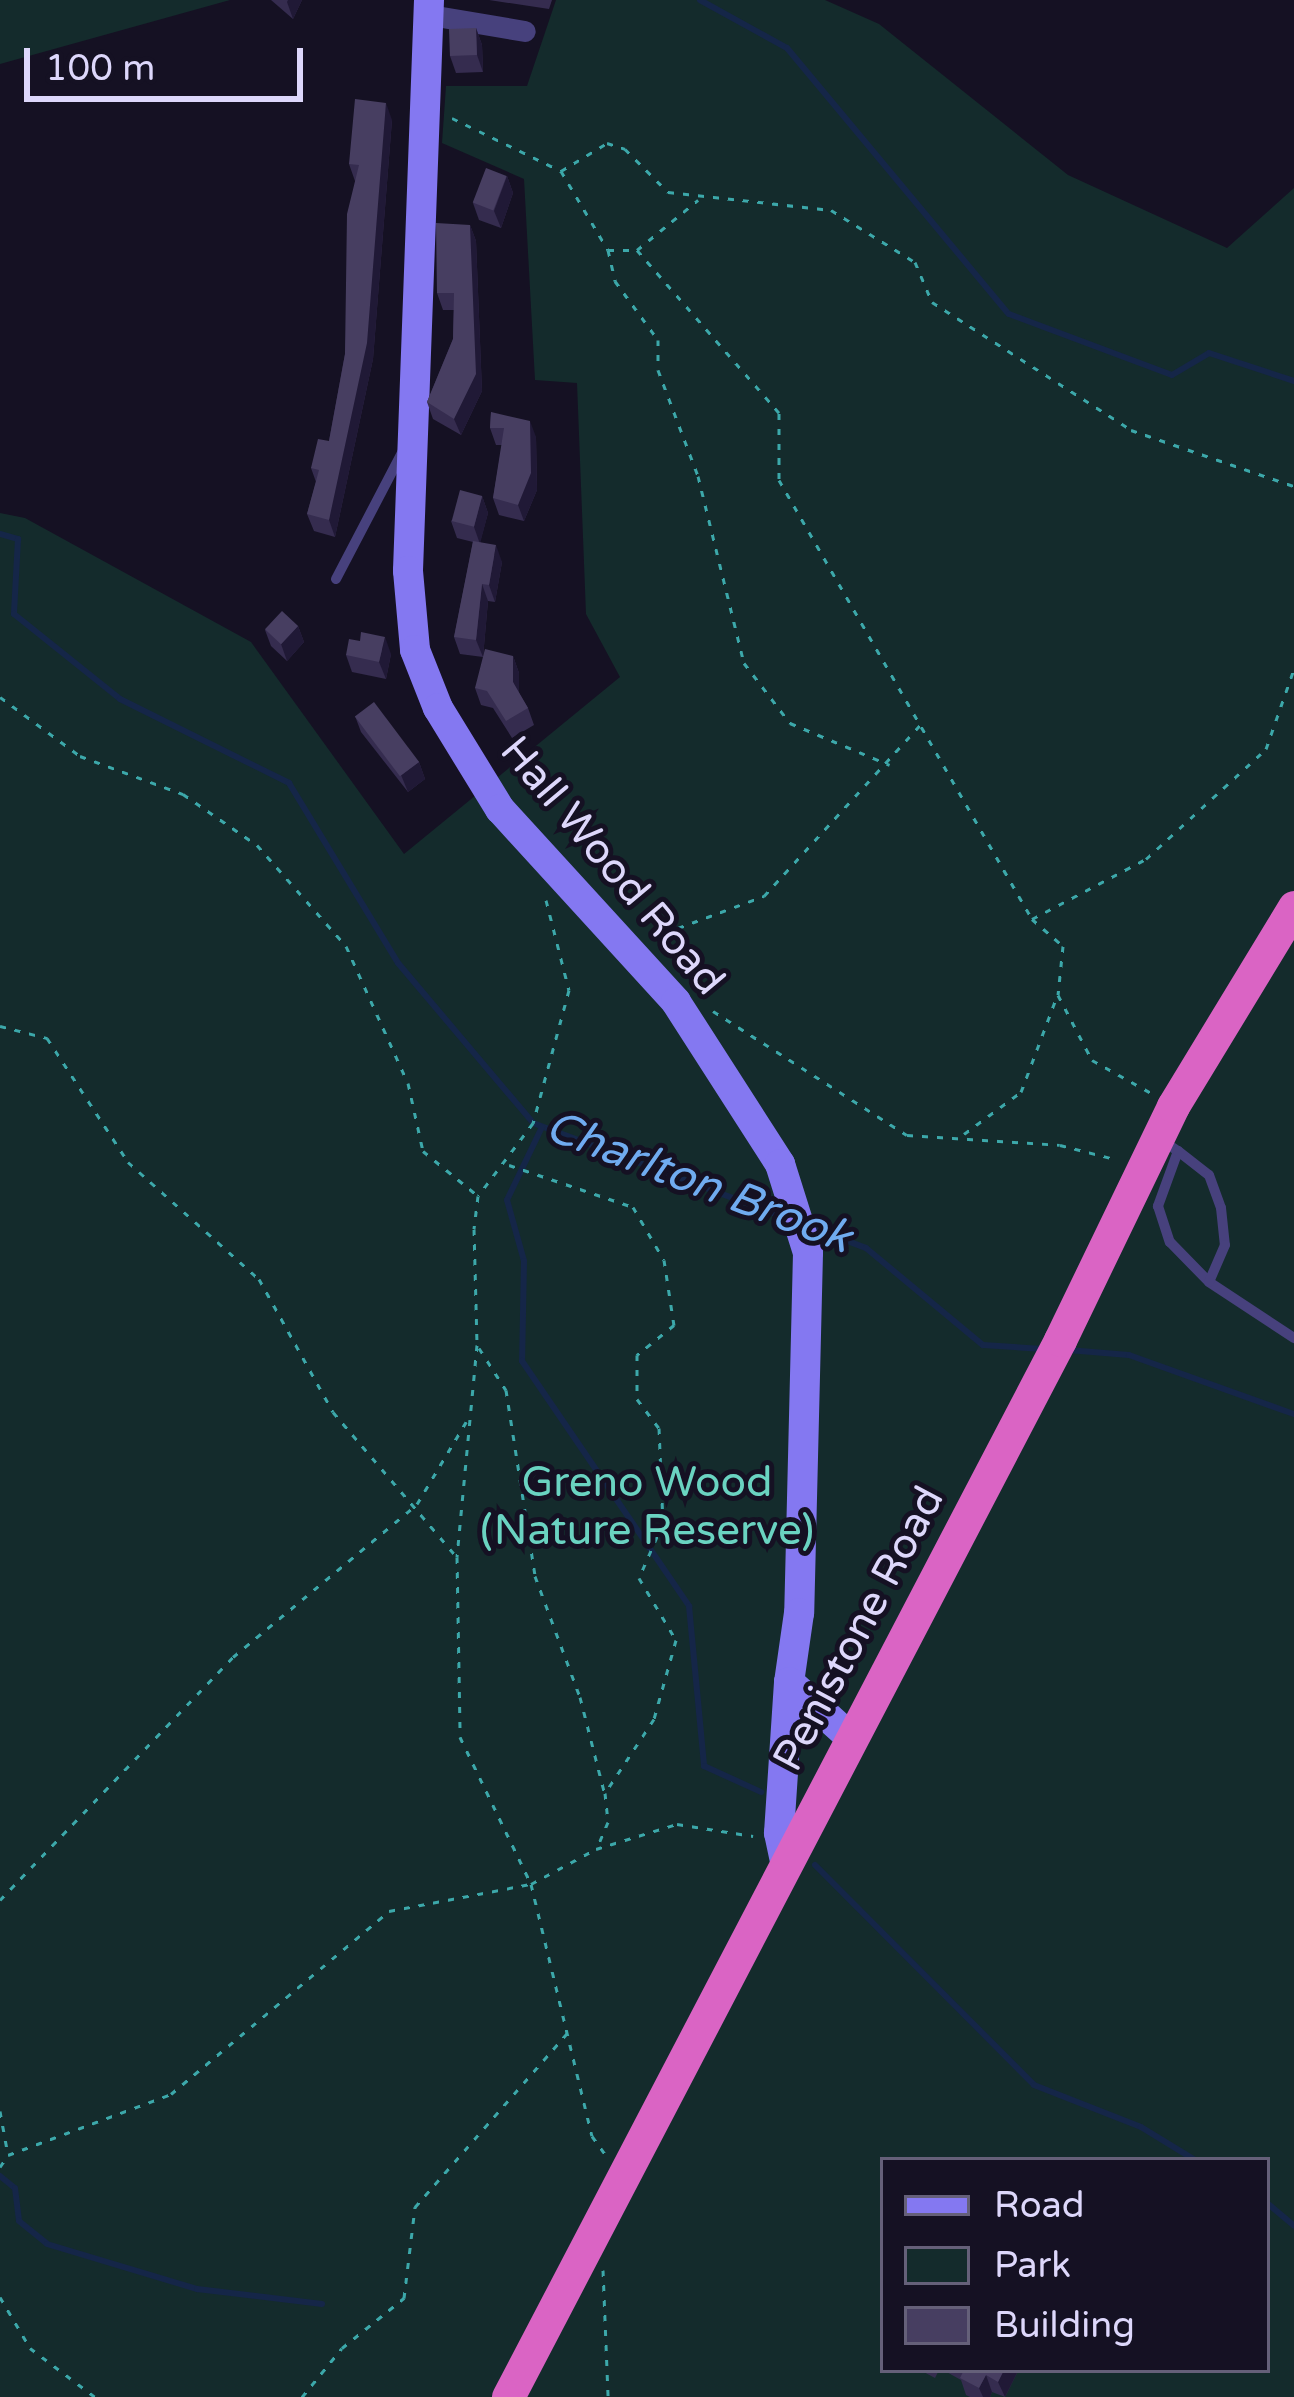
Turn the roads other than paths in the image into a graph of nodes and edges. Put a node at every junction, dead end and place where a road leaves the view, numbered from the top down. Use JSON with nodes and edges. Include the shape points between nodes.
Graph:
{"nodes":[{"id":1,"x":429,"y":7,"type":"edge"},
{"id":2,"x":525,"y":31,"type":"dead end"},
{"id":3,"x":414,"y":443,"type":"junction"},
{"id":4,"x":336,"y":579,"type":"dead end"},
{"id":5,"x":1294,"y":907,"type":"edge"},
{"id":6,"x":1161,"y":1152,"type":"junction"},
{"id":7,"x":1209,"y":1282,"type":"junction"},
{"id":8,"x":1294,"y":1338,"type":"edge"},
{"id":9,"x":789,"y":1682,"type":"junction"},
{"id":10,"x":852,"y":1739,"type":"junction"},
{"id":11,"x":782,"y":1849,"type":"junction"},
{"id":12,"x":508,"y":2397,"type":"edge"}],
"edges":[{"from":1,"to":2,"type":"street"},
{"from":1,"to":3,"type":"main road","name":"Hall Wood Road"},
{"from":3,"to":4,"type":"lane","via":[[396,451]]},
{"from":3,"to":9,"type":"main road","name":"Hall Wood Road","via":[[409,603],[424,682],[490,794],[676,1002],[780,1163],[808,1253],[799,1613]]},
{"from":5,"to":6,"type":"highway","name":"Penistone Road","via":[[1173,1106]]},
{"from":6,"to":7,"type":"lane","via":[[1158,1206],[1170,1242]]},
{"from":6,"to":7,"type":"lane","via":[[1209,1175],[1225,1245]]},
{"from":6,"to":10,"type":"highway","name":"Penistone Road"},
{"from":7,"to":8,"type":"lane"},
{"from":9,"to":10,"type":"main road"},
{"from":9,"to":11,"type":"main road","name":"Hall Wood Road"},
{"from":10,"to":11,"type":"highway","name":"Penistone Road"},
{"from":11,"to":12,"type":"highway","name":"Penistone Road"}]}
